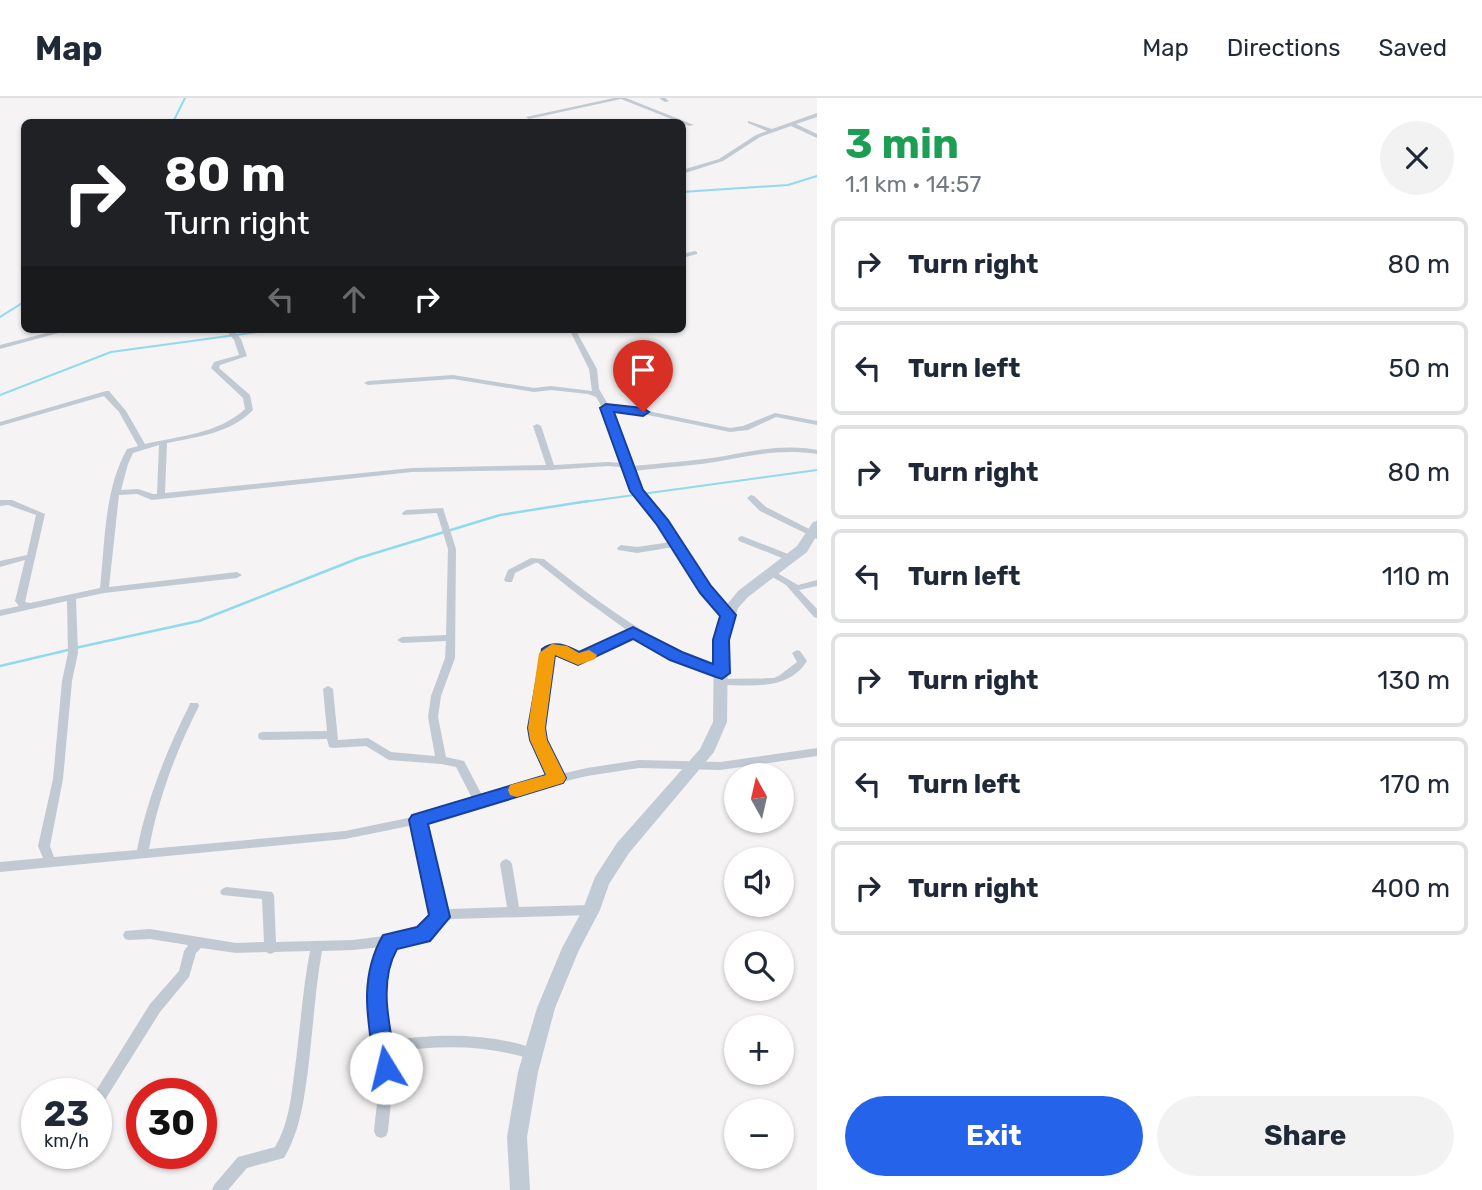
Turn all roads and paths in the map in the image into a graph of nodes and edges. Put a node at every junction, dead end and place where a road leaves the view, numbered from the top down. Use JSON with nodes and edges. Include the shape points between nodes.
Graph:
{"nodes":[{"id":1,"x":621,"y":98,"type":"edge"},
{"id":2,"x":817,"y":115,"type":"edge"},
{"id":3,"x":529,"y":117,"type":"dead end"},
{"id":4,"x":675,"y":119,"type":"edge"},
{"id":5,"x":750,"y":122,"type":"dead end"},
{"id":6,"x":686,"y":123,"type":"edge"},
{"id":7,"x":791,"y":124,"type":"junction"},
{"id":8,"x":691,"y":125,"type":"dead end"},
{"id":9,"x":772,"y":131,"type":"junction"},
{"id":10,"x":817,"y":136,"type":"edge"},
{"id":11,"x":686,"y":171,"type":"edge"},
{"id":12,"x":695,"y":253,"type":"dead end"},
{"id":13,"x":686,"y":255,"type":"edge"},
{"id":14,"x":54,"y":333,"type":"edge"},
{"id":15,"x":232,"y":333,"type":"edge"},
{"id":16,"x":574,"y":333,"type":"edge"},
{"id":17,"x":0,"y":346,"type":"edge"},
{"id":18,"x":369,"y":383,"type":"dead end"},
{"id":19,"x":598,"y":396,"type":"junction"},
{"id":20,"x":606,"y":408,"type":"junction"},
{"id":21,"x":817,"y":423,"type":"edge"},
{"id":22,"x":0,"y":424,"type":"edge"},
{"id":23,"x":537,"y":426,"type":"dead end"},
{"id":24,"x":163,"y":442,"type":"junction"},
{"id":25,"x":142,"y":446,"type":"junction"},
{"id":26,"x":817,"y":452,"type":"edge"},
{"id":27,"x":551,"y":468,"type":"junction"},
{"id":28,"x":629,"y":469,"type":"junction"},
{"id":29,"x":117,"y":493,"type":"junction"},
{"id":30,"x":161,"y":496,"type":"junction"},
{"id":31,"x":751,"y":498,"type":"dead end"},
{"id":32,"x":0,"y":503,"type":"edge"},
{"id":33,"x":406,"y":513,"type":"dead end"},
{"id":34,"x":816,"y":532,"type":"edge"},
{"id":35,"x":742,"y":539,"type":"dead end"},
{"id":36,"x":674,"y":544,"type":"junction"},
{"id":37,"x":621,"y":548,"type":"dead end"},
{"id":38,"x":30,"y":557,"type":"junction"},
{"id":39,"x":790,"y":558,"type":"junction"},
{"id":40,"x":0,"y":564,"type":"edge"},
{"id":41,"x":772,"y":573,"type":"junction"},
{"id":42,"x":237,"y":575,"type":"dead end"},
{"id":43,"x":509,"y":580,"type":"dead end"},
{"id":44,"x":817,"y":583,"type":"edge"},
{"id":45,"x":790,"y":586,"type":"junction"},
{"id":46,"x":104,"y":590,"type":"junction"},
{"id":47,"x":71,"y":597,"type":"junction"},
{"id":48,"x":28,"y":606,"type":"junction"},
{"id":49,"x":0,"y":613,"type":"edge"},
{"id":50,"x":728,"y":615,"type":"junction"},
{"id":51,"x":817,"y":615,"type":"edge"},
{"id":52,"x":633,"y":632,"type":"junction"},
{"id":53,"x":449,"y":638,"type":"junction"},
{"id":54,"x":402,"y":640,"type":"dead end"},
{"id":55,"x":797,"y":653,"type":"dead end"},
{"id":56,"x":722,"y":677,"type":"junction"},
{"id":57,"x":328,"y":689,"type":"dead end"},
{"id":58,"x":194,"y":706,"type":"dead end"},
{"id":59,"x":330,"y":735,"type":"junction"},
{"id":60,"x":263,"y":736,"type":"dead end"},
{"id":61,"x":816,"y":755,"type":"edge"},
{"id":62,"x":441,"y":760,"type":"junction"},
{"id":63,"x":696,"y":766,"type":"junction"},
{"id":64,"x":557,"y":778,"type":"junction"},
{"id":65,"x":480,"y":802,"type":"junction"},
{"id":66,"x":418,"y":820,"type":"junction"},
{"id":67,"x":142,"y":855,"type":"junction"},
{"id":68,"x":50,"y":863,"type":"junction"},
{"id":69,"x":506,"y":864,"type":"dead end"},
{"id":70,"x":0,"y":867,"type":"edge"},
{"id":71,"x":226,"y":892,"type":"dead end"},
{"id":72,"x":592,"y":910,"type":"junction"},
{"id":73,"x":514,"y":911,"type":"junction"},
{"id":74,"x":440,"y":917,"type":"junction"},
{"id":75,"x":129,"y":935,"type":"dead end"},
{"id":76,"x":390,"y":941,"type":"junction"},
{"id":77,"x":198,"y":943,"type":"junction"},
{"id":78,"x":317,"y":947,"type":"junction"},
{"id":79,"x":270,"y":949,"type":"junction"},
{"id":80,"x":384,"y":1047,"type":"junction"},
{"id":81,"x":533,"y":1054,"type":"junction"},
{"id":82,"x":111,"y":1078,"type":"edge"},
{"id":83,"x":382,"y":1131,"type":"dead end"},
{"id":84,"x":219,"y":1190,"type":"edge"},
{"id":85,"x":520,"y":1190,"type":"edge"}],
"edges":[{"from":1,"to":3,"type":"street"},
{"from":1,"to":4,"type":"street"},
{"from":2,"to":7,"type":"street"},
{"from":5,"to":9,"type":"street"},
{"from":6,"to":8,"type":"street"},
{"from":7,"to":9,"type":"street"},
{"from":7,"to":10,"type":"street"},
{"from":9,"to":11,"type":"street","via":[[721,160]]},
{"from":12,"to":13,"type":"street"},
{"from":14,"to":17,"type":"street"},
{"from":15,"to":24,"type":"street","via":[[243,356],[217,363],[215,368],[247,397],[249,410],[239,420]]},
{"from":16,"to":19,"type":"street","via":[[595,374]]},
{"from":18,"to":19,"type":"street","via":[[453,377]]},
{"from":19,"to":20,"type":"street"},
{"from":20,"to":21,"type":"street","via":[[730,430],[780,415]]},
{"from":20,"to":28,"type":"street"},
{"from":22,"to":25,"type":"street","via":[[106,393]]},
{"from":23,"to":27,"type":"street"},
{"from":24,"to":25,"type":"street"},
{"from":24,"to":30,"type":"street"},
{"from":25,"to":29,"type":"street","via":[[126,458]]},
{"from":26,"to":28,"type":"street","via":[[740,454]]},
{"from":27,"to":28,"type":"street","via":[[608,464]]},
{"from":27,"to":30,"type":"street","via":[[412,470]]},
{"from":28,"to":36,"type":"street","via":[[637,491]]},
{"from":29,"to":30,"type":"street"},
{"from":29,"to":46,"type":"street"},
{"from":31,"to":34,"type":"street","via":[[763,509]]},
{"from":32,"to":38,"type":"street","via":[[41,514]]},
{"from":33,"to":53,"type":"street","via":[[440,510],[446,525],[452,550]]},
{"from":34,"to":39,"type":"main road"},
{"from":35,"to":39,"type":"street"},
{"from":36,"to":37,"type":"street"},
{"from":36,"to":50,"type":"street"},
{"from":38,"to":40,"type":"street"},
{"from":38,"to":48,"type":"street","via":[[20,601]]},
{"from":39,"to":41,"type":"main road"},
{"from":41,"to":45,"type":"street"},
{"from":41,"to":50,"type":"main road","via":[[743,594]]},
{"from":42,"to":46,"type":"street"},
{"from":43,"to":52,"type":"street","via":[[511,572],[541,561]]},
{"from":44,"to":45,"type":"street"},
{"from":45,"to":51,"type":"street"},
{"from":46,"to":47,"type":"street"},
{"from":47,"to":48,"type":"street"},
{"from":47,"to":68,"type":"street","via":[[73,653],[66,681],[58,779],[44,846]]},
{"from":48,"to":49,"type":"street"},
{"from":50,"to":56,"type":"main road","via":[[721,640]]},
{"from":52,"to":56,"type":"street"},
{"from":52,"to":64,"type":"street","via":[[578,659],[562,649],[547,653],[536,728]]},
{"from":53,"to":54,"type":"street"},
{"from":53,"to":62,"type":"street","via":[[448,670],[436,696],[433,717]]},
{"from":55,"to":56,"type":"street","via":[[800,664],[779,679]]},
{"from":56,"to":63,"type":"main road","via":[[720,722]]},
{"from":57,"to":59,"type":"street"},
{"from":58,"to":67,"type":"street","via":[[148,820]]},
{"from":59,"to":60,"type":"street"},
{"from":59,"to":62,"type":"street","via":[[332,744],[368,742],[389,756]]},
{"from":61,"to":63,"type":"street"},
{"from":62,"to":65,"type":"street","via":[[460,764]]},
{"from":63,"to":64,"type":"street","via":[[639,764]]},
{"from":63,"to":72,"type":"main road","via":[[623,848],[601,882]]},
{"from":64,"to":65,"type":"street"},
{"from":65,"to":66,"type":"street"},
{"from":66,"to":67,"type":"street","via":[[345,835]]},
{"from":66,"to":74,"type":"street"},
{"from":67,"to":68,"type":"street"},
{"from":68,"to":70,"type":"street"},
{"from":69,"to":73,"type":"street"},
{"from":71,"to":79,"type":"street","via":[[268,895]]},
{"from":72,"to":73,"type":"street"},
{"from":72,"to":81,"type":"main road","via":[[546,1007]]},
{"from":73,"to":74,"type":"street"},
{"from":74,"to":76,"type":"street","via":[[423,935]]},
{"from":75,"to":77,"type":"street"},
{"from":76,"to":78,"type":"street"},
{"from":76,"to":80,"type":"street","via":[[383,955],[376,1002]]},
{"from":77,"to":79,"type":"street"},
{"from":77,"to":82,"type":"street","via":[[190,951],[185,973],[155,1008]]},
{"from":78,"to":79,"type":"street"},
{"from":78,"to":84,"type":"street","via":[[303,1067],[288,1139],[279,1153],[243,1162]]},
{"from":80,"to":81,"type":"street","via":[[473,1041],[511,1045]]},
{"from":80,"to":83,"type":"street"},
{"from":81,"to":85,"type":"main road","via":[[517,1137]]}]}
